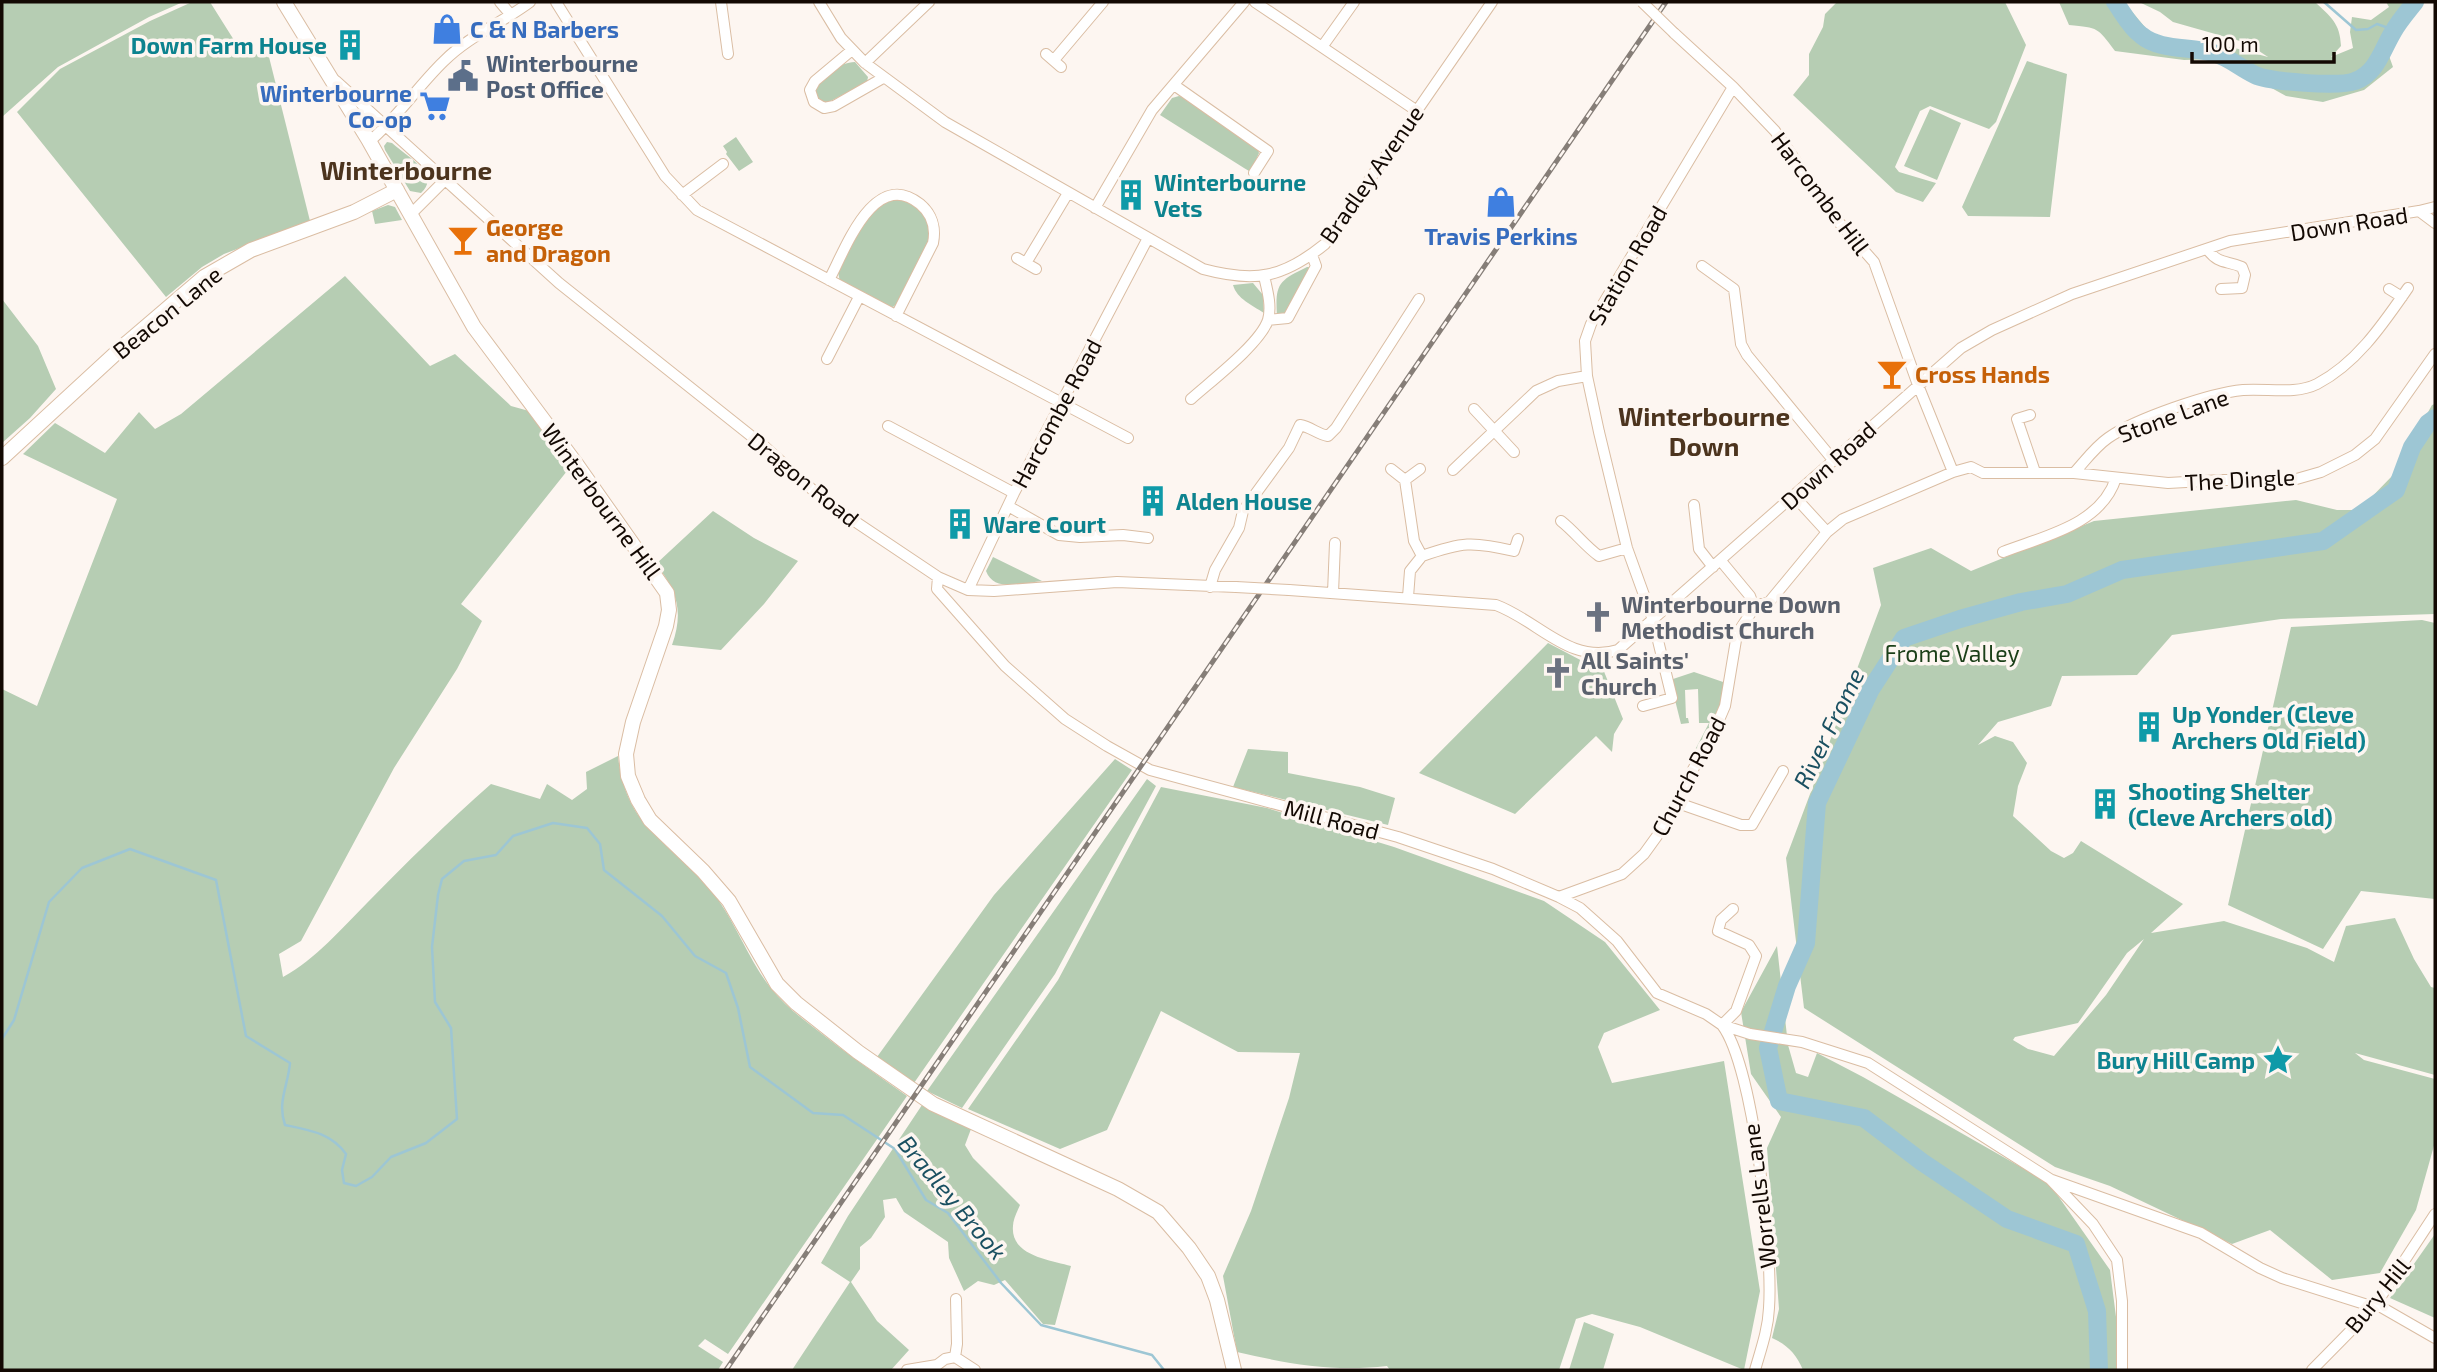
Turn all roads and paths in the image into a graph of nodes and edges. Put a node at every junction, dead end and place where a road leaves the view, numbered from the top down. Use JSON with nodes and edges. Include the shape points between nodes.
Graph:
{"nodes":[{"id":1,"x":284,"y":2,"type":"edge"},
{"id":2,"x":500,"y":2,"type":"edge"},
{"id":3,"x":530,"y":2,"type":"edge"},
{"id":4,"x":556,"y":2,"type":"edge"},
{"id":5,"x":721,"y":2,"type":"edge"},
{"id":6,"x":819,"y":2,"type":"edge"},
{"id":7,"x":929,"y":2,"type":"edge"},
{"id":8,"x":1102,"y":2,"type":"edge"},
{"id":9,"x":1244,"y":2,"type":"edge"},
{"id":10,"x":1255,"y":2,"type":"edge"},
{"id":11,"x":1354,"y":2,"type":"edge"},
{"id":12,"x":1492,"y":2,"type":"edge"},
{"id":13,"x":1642,"y":2,"type":"edge"},
{"id":14,"x":511,"y":15,"type":"junction"},
{"id":15,"x":1322,"y":47,"type":"junction"},
{"id":16,"x":852,"y":50,"type":"junction"},
{"id":17,"x":728,"y":54,"type":"dead end"},
{"id":18,"x":1053,"y":60,"type":"dead end"},
{"id":19,"x":864,"y":62,"type":"junction"},
{"id":20,"x":331,"y":77,"type":"junction"},
{"id":21,"x":883,"y":78,"type":"junction"},
{"id":22,"x":1174,"y":85,"type":"junction"},
{"id":23,"x":1734,"y":86,"type":"junction"},
{"id":24,"x":1417,"y":111,"type":"junction"},
{"id":25,"x":386,"y":127,"type":"junction"},
{"id":26,"x":370,"y":142,"type":"junction"},
{"id":27,"x":723,"y":164,"type":"dead end"},
{"id":28,"x":1254,"y":173,"type":"dead end"},
{"id":29,"x":444,"y":181,"type":"junction"},
{"id":30,"x":397,"y":190,"type":"junction"},
{"id":31,"x":1068,"y":193,"type":"junction"},
{"id":32,"x":682,"y":195,"type":"junction"},
{"id":33,"x":1095,"y":208,"type":"junction"},
{"id":34,"x":2428,"y":209,"type":"edge"},
{"id":35,"x":411,"y":214,"type":"junction"},
{"id":36,"x":2435,"y":223,"type":"edge"},
{"id":37,"x":1148,"y":238,"type":"junction"},
{"id":38,"x":2207,"y":249,"type":"junction"},
{"id":39,"x":1312,"y":255,"type":"junction"},
{"id":40,"x":1026,"y":263,"type":"dead end"},
{"id":41,"x":1702,"y":266,"type":"dead end"},
{"id":42,"x":1264,"y":276,"type":"junction"},
{"id":43,"x":829,"y":280,"type":"junction"},
{"id":44,"x":2221,"y":289,"type":"dead end"},
{"id":45,"x":2389,"y":289,"type":"dead end"},
{"id":46,"x":859,"y":297,"type":"junction"},
{"id":47,"x":1419,"y":299,"type":"dead end"},
{"id":48,"x":896,"y":316,"type":"junction"},
{"id":49,"x":1268,"y":320,"type":"junction"},
{"id":50,"x":1739,"y":325,"type":"junction"},
{"id":51,"x":1753,"y":325,"type":"dead end"},
{"id":52,"x":2435,"y":354,"type":"edge"},
{"id":53,"x":827,"y":359,"type":"dead end"},
{"id":54,"x":1587,"y":376,"type":"junction"},
{"id":55,"x":1918,"y":385,"type":"junction"},
{"id":56,"x":1191,"y":399,"type":"dead end"},
{"id":57,"x":1062,"y":402,"type":"junction"},
{"id":58,"x":1474,"y":409,"type":"dead end"},
{"id":59,"x":2030,"y":415,"type":"dead end"},
{"id":60,"x":888,"y":426,"type":"dead end"},
{"id":61,"x":1493,"y":430,"type":"junction"},
{"id":62,"x":1128,"y":438,"type":"dead end"},
{"id":63,"x":1514,"y":452,"type":"dead end"},
{"id":64,"x":2,"y":458,"type":"edge"},
{"id":65,"x":1834,"y":461,"type":"junction"},
{"id":66,"x":1391,"y":469,"type":"dead end"},
{"id":67,"x":1420,"y":469,"type":"dead end"},
{"id":68,"x":1453,"y":470,"type":"dead end"},
{"id":69,"x":1953,"y":472,"type":"junction"},
{"id":70,"x":2035,"y":472,"type":"junction"},
{"id":71,"x":2074,"y":473,"type":"junction"},
{"id":72,"x":2116,"y":478,"type":"junction"},
{"id":73,"x":1405,"y":480,"type":"junction"},
{"id":74,"x":1014,"y":494,"type":"junction"},
{"id":75,"x":1794,"y":496,"type":"junction"},
{"id":76,"x":1694,"y":505,"type":"dead end"},
{"id":77,"x":1008,"y":506,"type":"junction"},
{"id":78,"x":1561,"y":522,"type":"dead end"},
{"id":79,"x":1827,"y":532,"type":"junction"},
{"id":80,"x":1148,"y":538,"type":"dead end"},
{"id":81,"x":1518,"y":539,"type":"dead end"},
{"id":82,"x":1335,"y":543,"type":"dead end"},
{"id":83,"x":1627,"y":548,"type":"junction"},
{"id":84,"x":2003,"y":552,"type":"dead end"},
{"id":85,"x":1422,"y":556,"type":"junction"},
{"id":86,"x":1717,"y":564,"type":"junction"},
{"id":87,"x":938,"y":577,"type":"junction"},
{"id":88,"x":1210,"y":587,"type":"junction"},
{"id":89,"x":1236,"y":587,"type":"joint"},
{"id":90,"x":968,"y":590,"type":"junction"},
{"id":91,"x":1333,"y":593,"type":"junction"},
{"id":92,"x":1408,"y":597,"type":"junction"},
{"id":93,"x":1753,"y":604,"type":"junction"},
{"id":94,"x":1653,"y":620,"type":"junction"},
{"id":95,"x":1643,"y":706,"type":"dead end"},
{"id":96,"x":1783,"y":771,"type":"dead end"},
{"id":97,"x":1675,"y":802,"type":"junction"},
{"id":98,"x":1559,"y":897,"type":"junction"},
{"id":99,"x":1733,"y":909,"type":"dead end"},
{"id":100,"x":1722,"y":1025,"type":"junction"},
{"id":101,"x":2050,"y":1179,"type":"junction"},
{"id":102,"x":2435,"y":1214,"type":"edge"},
{"id":103,"x":956,"y":1299,"type":"dead end"},
{"id":104,"x":2374,"y":1307,"type":"junction"},
{"id":105,"x":2435,"y":1338,"type":"edge"},
{"id":106,"x":955,"y":1357,"type":"junction"},
{"id":107,"x":907,"y":1370,"type":"edge"},
{"id":108,"x":975,"y":1370,"type":"edge"},
{"id":109,"x":1234,"y":1370,"type":"edge"},
{"id":110,"x":1755,"y":1370,"type":"edge"},
{"id":111,"x":2122,"y":1370,"type":"edge"},
{"id":112,"x":2312,"y":1370,"type":"edge"}],
"edges":[{"from":1,"to":20,"type":"main road","name":"Winterbourne Hill"},
{"from":2,"to":14,"type":"street"},
{"from":3,"to":14,"type":"street"},
{"from":4,"to":32,"type":"street"},
{"from":5,"to":17,"type":"street"},
{"from":6,"to":16,"type":"street","name":"Bradley Avenue"},
{"from":7,"to":19,"type":"street"},
{"from":8,"to":18,"type":"street"},
{"from":9,"to":22,"type":"street"},
{"from":10,"to":15,"type":"street"},
{"from":11,"to":15,"type":"street"},
{"from":12,"to":24,"type":"street","name":"Bradley Avenue"},
{"from":13,"to":23,"type":"street","name":"Harcombe Hill","bridge":true},
{"from":14,"to":25,"type":"street","via":[[445,60]]},
{"from":15,"to":24,"type":"street"},
{"from":16,"to":19,"type":"street","name":"Bradley Avenue"},
{"from":16,"to":21,"type":"street","via":[[815,81],[810,90],[814,102],[824,108],[834,106]]},
{"from":19,"to":21,"type":"street","name":"Bradley Avenue"},
{"from":20,"to":25,"type":"street","name":"Dragon Road"},
{"from":20,"to":26,"type":"main road","name":"Winterbourne Hill"},
{"from":21,"to":31,"type":"street","name":"Bradley Avenue","via":[[945,122]]},
{"from":22,"to":28,"type":"street","via":[[1268,150]]},
{"from":22,"to":33,"type":"street","via":[[1152,110]]},
{"from":23,"to":54,"type":"street","name":"Station Road","via":[[1591,324],[1585,341]]},
{"from":23,"to":55,"type":"street","name":"Harcombe Hill","via":[[1775,131],[1836,219],[1874,262]]},
{"from":24,"to":39,"type":"street","name":"Bradley Avenue","via":[[1325,244]]},
{"from":25,"to":26,"type":"street"},
{"from":25,"to":29,"type":"street","name":"Dragon Road"},
{"from":26,"to":30,"type":"main road","name":"Winterbourne Hill"},
{"from":27,"to":32,"type":"street"},
{"from":29,"to":35,"type":"street"},
{"from":29,"to":87,"type":"street","name":"Dragon Road","via":[[559,283],[765,447],[826,502]]},
{"from":30,"to":35,"type":"main road","name":"Winterbourne Hill"},
{"from":30,"to":64,"type":"main road","name":"Beacon Lane","via":[[354,212],[251,250],[204,277]]},
{"from":31,"to":33,"type":"street","name":"Bradley Avenue"},
{"from":31,"to":40,"type":"street"},
{"from":32,"to":43,"type":"street","via":[[697,209]]},
{"from":33,"to":37,"type":"street","name":"Bradley Avenue"},
{"from":34,"to":36,"type":"street"},
{"from":34,"to":38,"type":"street","name":"Down Road"},
{"from":35,"to":109,"type":"main road","name":"Winterbourne Hill","via":[[474,327],[667,593],[666,626],[632,722],[626,754],[628,776],[650,820],[729,901],[777,984],[858,1052],[933,1104],[1158,1212],[1208,1276]]},
{"from":37,"to":42,"type":"street","name":"Bradley Avenue","via":[[1203,269],[1233,277]]},
{"from":37,"to":57,"type":"street","name":"Harcombe Road"},
{"from":38,"to":44,"type":"street","via":[[2223,263],[2242,267],[2245,275],[2242,288]]},
{"from":38,"to":55,"type":"street","name":"Down Road","via":[[2072,293],[1992,330],[1961,348]]},
{"from":39,"to":42,"type":"street","name":"Bradley Avenue"},
{"from":39,"to":49,"type":"street","via":[[1316,266],[1288,318]]},
{"from":41,"to":50,"type":"street","via":[[1734,289]]},
{"from":42,"to":49,"type":"street"},
{"from":43,"to":46,"type":"street"},
{"from":43,"to":48,"type":"street","via":[[866,210],[887,196],[914,199],[923,206],[935,232]]},
{"from":45,"to":71,"type":"street","name":"Stone Lane","via":[[2405,293],[2361,350],[2315,385],[2299,390],[2226,393],[2159,415],[2105,440]]},
{"from":46,"to":48,"type":"street"},
{"from":46,"to":53,"type":"street"},
{"from":47,"to":88,"type":"street","via":[[1336,428],[1328,436],[1300,425],[1243,512]]},
{"from":48,"to":57,"type":"street"},
{"from":49,"to":56,"type":"street","via":[[1254,342]]},
{"from":50,"to":51,"type":"street"},
{"from":50,"to":65,"type":"street","via":[[1747,355]]},
{"from":52,"to":72,"type":"street","name":"The Dingle","via":[[2375,439],[2355,456],[2321,472],[2293,480],[2168,483]]},
{"from":54,"to":61,"type":"street","via":[[1535,391]]},
{"from":54,"to":83,"type":"street","name":"Station Road"},
{"from":55,"to":65,"type":"street","name":"Down Road"},
{"from":55,"to":69,"type":"street"},
{"from":57,"to":62,"type":"street"},
{"from":57,"to":74,"type":"street","name":"Harcombe Road"},
{"from":58,"to":61,"type":"street"},
{"from":59,"to":70,"type":"street","via":[[2017,419]]},
{"from":60,"to":74,"type":"street"},
{"from":61,"to":63,"type":"street"},
{"from":61,"to":68,"type":"street"},
{"from":65,"to":75,"type":"street","name":"Down Road"},
{"from":66,"to":73,"type":"street"},
{"from":67,"to":73,"type":"street"},
{"from":69,"to":70,"type":"street","via":[[1970,467],[1983,473]]},
{"from":69,"to":79,"type":"street","via":[[1843,519]]},
{"from":70,"to":71,"type":"street"},
{"from":71,"to":72,"type":"street","name":"The Dingle"},
{"from":72,"to":84,"type":"street","via":[[2104,502],[2087,519]]},
{"from":73,"to":85,"type":"street","via":[[1414,541]]},
{"from":74,"to":77,"type":"street","name":"Harcombe Road"},
{"from":75,"to":79,"type":"street"},
{"from":75,"to":86,"type":"street","name":"Down Road"},
{"from":76,"to":86,"type":"street","via":[[1699,549]]},
{"from":77,"to":80,"type":"street","via":[[1059,535]]},
{"from":77,"to":90,"type":"street","name":"Harcombe Road"},
{"from":78,"to":83,"type":"street","via":[[1574,539],[1599,556]]},
{"from":79,"to":93,"type":"street","via":[[1770,601]]},
{"from":81,"to":85,"type":"street","via":[[1514,551],[1481,543],[1454,545]]},
{"from":82,"to":91,"type":"street"},
{"from":83,"to":94,"type":"street","name":"Station Road"},
{"from":85,"to":92,"type":"street","via":[[1410,571]]},
{"from":86,"to":93,"type":"street"},
{"from":86,"to":94,"type":"street","name":"Down Road"},
{"from":87,"to":90,"type":"street","name":"Dragon Road"},
{"from":87,"to":98,"type":"street","name":"Mill Road","via":[[937,589],[1005,666],[1065,719],[1150,770],[1398,837]]},
{"from":88,"to":89,"type":"street","name":"Dragon Road"},
{"from":88,"to":90,"type":"street","name":"Dragon Road","via":[[1118,582]]},
{"from":89,"to":91,"type":"street","name":"Down Road","bridge":true},
{"from":91,"to":92,"type":"street","name":"Down Road"},
{"from":92,"to":94,"type":"street","name":"Down Road","via":[[1496,605],[1581,653],[1618,650]]},
{"from":93,"to":97,"type":"street","name":"Church Road","via":[[1737,634],[1725,706]]},
{"from":94,"to":95,"type":"street","name":"Station Road","via":[[1672,698]]},
{"from":96,"to":97,"type":"street","via":[[1752,825]]},
{"from":97,"to":98,"type":"street","name":"Church Road","via":[[1644,854],[1622,874]]},
{"from":98,"to":100,"type":"street","name":"Mill Road","via":[[1580,908],[1617,941],[1657,993]]},
{"from":99,"to":100,"type":"street","via":[[1721,920],[1718,931],[1749,945],[1756,956],[1736,1011]]},
{"from":100,"to":101,"type":"street","name":"Mill Road","via":[[1802,1042],[1868,1063]]},
{"from":100,"to":110,"type":"street","name":"Worrells Lane","via":[[1736,1051],[1762,1195],[1770,1287],[1766,1336]]},
{"from":101,"to":104,"type":"street","via":[[2201,1233],[2283,1278]]},
{"from":101,"to":111,"type":"street","via":[[2093,1224],[2117,1260]]},
{"from":102,"to":104,"type":"street","name":"Bury Hill"},
{"from":103,"to":106,"type":"street"},
{"from":104,"to":105,"type":"street"},
{"from":104,"to":112,"type":"street","name":"Bury Hill"},
{"from":106,"to":107,"type":"street"},
{"from":106,"to":108,"type":"street"}]}
